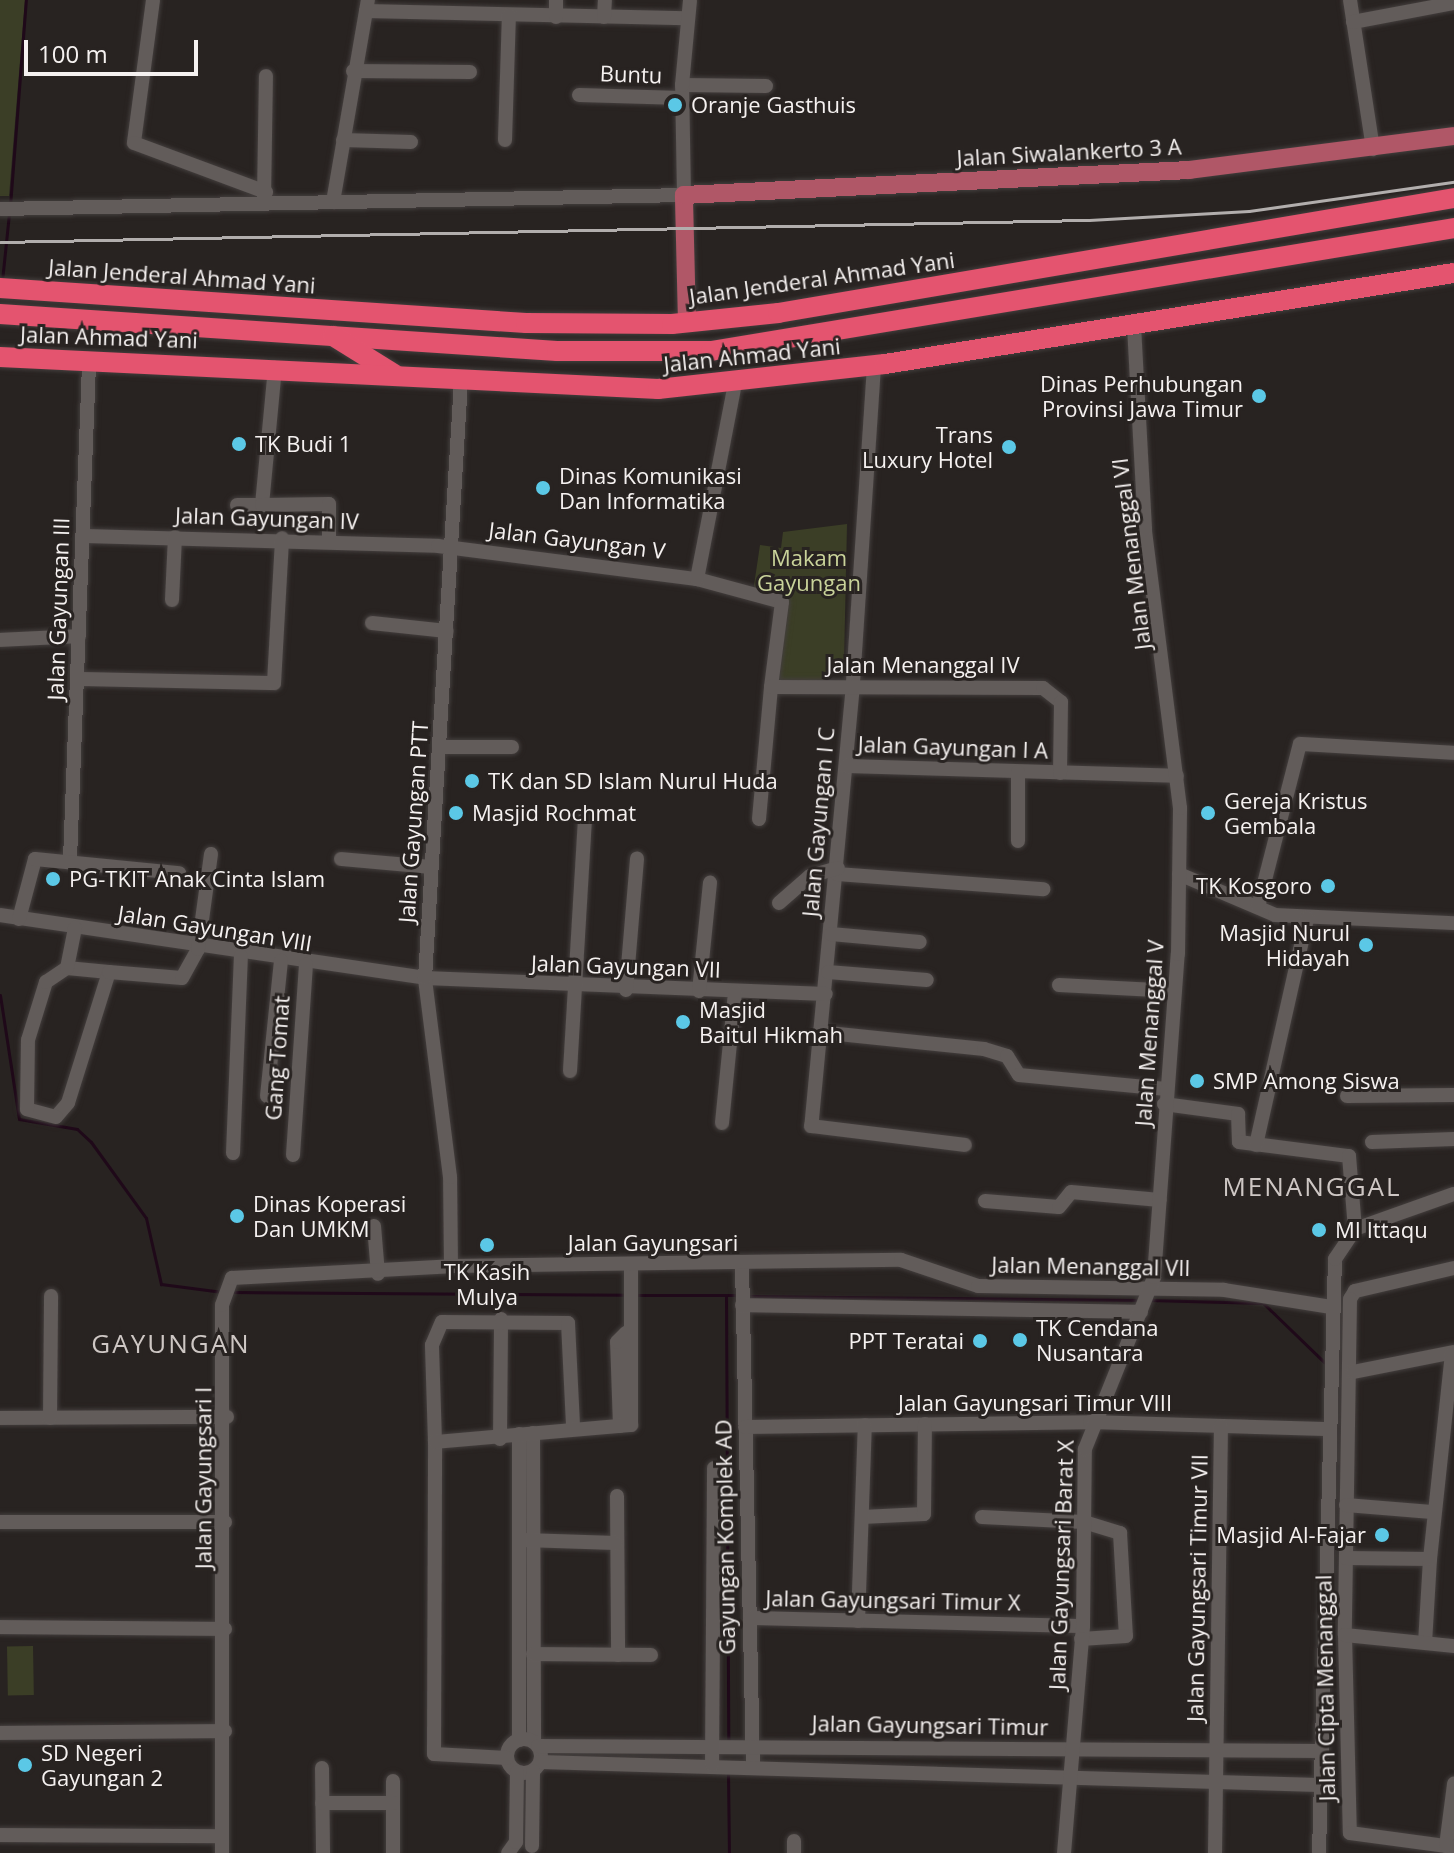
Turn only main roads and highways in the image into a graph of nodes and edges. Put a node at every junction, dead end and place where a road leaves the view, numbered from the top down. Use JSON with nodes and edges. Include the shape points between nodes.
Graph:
{"nodes":[{"id":1,"x":1454,"y":136,"type":"edge"},
{"id":2,"x":1454,"y":198,"type":"edge"},
{"id":3,"x":1454,"y":228,"type":"edge"},
{"id":4,"x":1454,"y":261,"type":"edge"},
{"id":5,"x":1454,"y":273,"type":"edge"},
{"id":6,"x":0,"y":288,"type":"edge"},
{"id":7,"x":1352,"y":290,"type":"junction"},
{"id":8,"x":0,"y":314,"type":"edge"},
{"id":9,"x":687,"y":322,"type":"junction"},
{"id":10,"x":329,"y":334,"type":"junction"},
{"id":11,"x":2,"y":357,"type":"edge"},
{"id":12,"x":397,"y":376,"type":"junction"}],
"edges":[{"from":1,"to":9,"type":"main road","name":"Jalan Siwalankerto 3 A","via":[[1091,177],[684,195]]},
{"from":2,"to":9,"type":"highway","name":"Jalan Jenderal Ahmad Yani","via":[[778,313]]},
{"from":3,"to":10,"type":"highway","via":[[711,351],[557,351]]},
{"from":4,"to":7,"type":"highway","via":[[1365,277]]},
{"from":5,"to":7,"type":"highway","name":"Jalan Ahmad Yani"},
{"from":6,"to":9,"type":"highway","name":"Jalan Jenderal Ahmad Yani","via":[[526,323]]},
{"from":7,"to":12,"type":"highway","name":"Jalan Ahmad Yani","via":[[735,384],[614,389]]},
{"from":8,"to":10,"type":"highway"},
{"from":10,"to":12,"type":"highway"},
{"from":11,"to":12,"type":"highway","name":"Jalan Ahmad Yani"}]}
